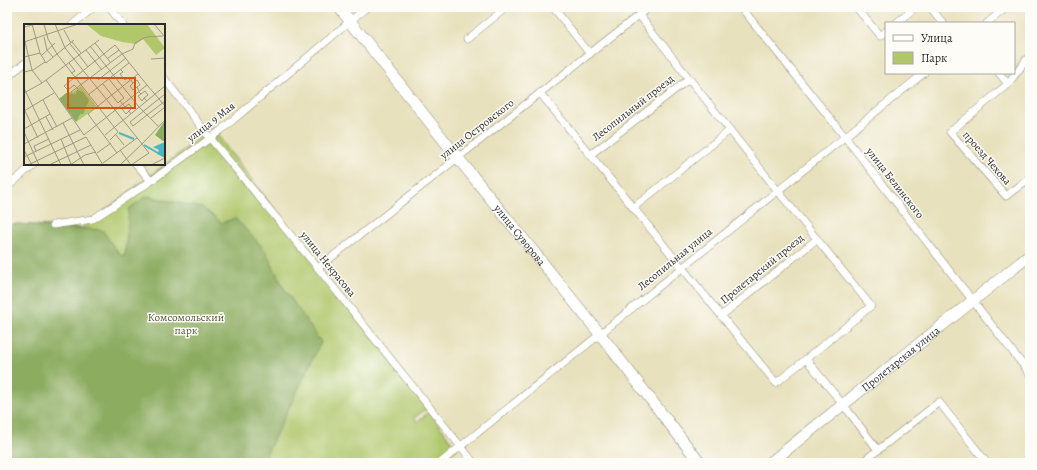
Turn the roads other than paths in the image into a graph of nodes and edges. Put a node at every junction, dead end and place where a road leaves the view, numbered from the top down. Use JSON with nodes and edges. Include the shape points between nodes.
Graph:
{"nodes":[{"id":1,"x":94,"y":7,"type":"edge"},
{"id":2,"x":109,"y":7,"type":"edge"},
{"id":3,"x":339,"y":7,"type":"edge"},
{"id":4,"x":367,"y":7,"type":"edge"},
{"id":5,"x":507,"y":7,"type":"edge"},
{"id":6,"x":553,"y":7,"type":"edge"},
{"id":7,"x":649,"y":7,"type":"edge"},
{"id":8,"x":740,"y":7,"type":"edge"},
{"id":9,"x":856,"y":7,"type":"edge"},
{"id":10,"x":916,"y":7,"type":"edge"},
{"id":11,"x":930,"y":7,"type":"edge"},
{"id":12,"x":1007,"y":7,"type":"edge"},
{"id":13,"x":639,"y":15,"type":"junction"},
{"id":14,"x":350,"y":20,"type":"junction"},
{"id":15,"x":897,"y":22,"type":"edge"},
{"id":16,"x":942,"y":22,"type":"edge"},
{"id":17,"x":988,"y":22,"type":"edge"},
{"id":18,"x":73,"y":24,"type":"edge"},
{"id":19,"x":122,"y":24,"type":"edge"},
{"id":20,"x":885,"y":33,"type":"edge"},
{"id":21,"x":467,"y":39,"type":"dead end"},
{"id":22,"x":590,"y":54,"type":"junction"},
{"id":23,"x":1030,"y":55,"type":"edge"},
{"id":24,"x":24,"y":64,"type":"edge"},
{"id":25,"x":923,"y":74,"type":"edge"},
{"id":26,"x":999,"y":74,"type":"edge"},
{"id":27,"x":7,"y":77,"type":"edge"},
{"id":28,"x":165,"y":79,"type":"edge"},
{"id":29,"x":689,"y":79,"type":"junction"},
{"id":30,"x":1008,"y":84,"type":"junction"},
{"id":31,"x":540,"y":93,"type":"junction"},
{"id":32,"x":730,"y":130,"type":"junction"},
{"id":33,"x":845,"y":137,"type":"junction"},
{"id":34,"x":210,"y":138,"type":"junction"},
{"id":35,"x":590,"y":155,"type":"junction"},
{"id":36,"x":458,"y":158,"type":"junction"},
{"id":37,"x":33,"y":165,"type":"edge"},
{"id":38,"x":137,"y":165,"type":"edge"},
{"id":39,"x":1030,"y":178,"type":"edge"},
{"id":40,"x":151,"y":181,"type":"junction"},
{"id":41,"x":9,"y":183,"type":"edge"},
{"id":42,"x":778,"y":191,"type":"junction"},
{"id":43,"x":634,"y":208,"type":"junction"},
{"id":44,"x":53,"y":224,"type":"dead end"},
{"id":45,"x":817,"y":239,"type":"junction"},
{"id":46,"x":1030,"y":255,"type":"edge"},
{"id":47,"x":318,"y":268,"type":"junction"},
{"id":48,"x":683,"y":268,"type":"junction"},
{"id":49,"x":973,"y":301,"type":"junction"},
{"id":50,"x":721,"y":316,"type":"junction"},
{"id":51,"x":600,"y":334,"type":"junction"},
{"id":52,"x":806,"y":359,"type":"junction"},
{"id":53,"x":1030,"y":374,"type":"edge"},
{"id":54,"x":846,"y":408,"type":"junction"},
{"id":55,"x":461,"y":447,"type":"junction"},
{"id":56,"x":878,"y":450,"type":"junction"},
{"id":57,"x":440,"y":463,"type":"edge"},
{"id":58,"x":474,"y":463,"type":"edge"},
{"id":59,"x":700,"y":463,"type":"edge"},
{"id":60,"x":770,"y":463,"type":"edge"},
{"id":61,"x":862,"y":463,"type":"edge"},
{"id":62,"x":986,"y":463,"type":"edge"}],
"edges":[{"from":1,"to":18,"type":"street"},
{"from":2,"to":19,"type":"street"},
{"from":3,"to":14,"type":"street","name":"улица Суворова"},
{"from":4,"to":14,"type":"street","name":"улица 9 Мая"},
{"from":5,"to":21,"type":"street"},
{"from":6,"to":22,"type":"street"},
{"from":7,"to":13,"type":"street","name":"улица Островского"},
{"from":8,"to":33,"type":"street","name":"улица Белинского"},
{"from":9,"to":20,"type":"street","via":[[880,36]]},
{"from":10,"to":15,"type":"street"},
{"from":11,"to":16,"type":"street"},
{"from":12,"to":17,"type":"street"},
{"from":13,"to":22,"type":"street","name":"улица Островского"},
{"from":13,"to":29,"type":"street","name":"Лесопильный проезд"},
{"from":14,"to":34,"type":"street","name":"улица 9 Мая"},
{"from":14,"to":36,"type":"street","name":"улица Суворова"},
{"from":22,"to":31,"type":"street","name":"улица Островского"},
{"from":23,"to":30,"type":"street","name":"проезд Чехова"},
{"from":24,"to":27,"type":"street"},
{"from":25,"to":33,"type":"street","name":"Лесопильная улица"},
{"from":26,"to":30,"type":"street"},
{"from":28,"to":34,"type":"street","name":"улица Некрасова"},
{"from":29,"to":32,"type":"street","name":"Лесопильный проезд"},
{"from":29,"to":35,"type":"street","name":"Лесопильный проезд"},
{"from":30,"to":39,"type":"street","name":"проезд Чехова","via":[[950,132],[1006,196]]},
{"from":31,"to":35,"type":"street","name":"Лесопильный проезд"},
{"from":31,"to":36,"type":"street","name":"улица Островского"},
{"from":32,"to":42,"type":"street","name":"Лесопильный проезд"},
{"from":32,"to":43,"type":"street"},
{"from":33,"to":42,"type":"street","name":"Лесопильная улица"},
{"from":33,"to":49,"type":"street","name":"улица Белинского"},
{"from":34,"to":40,"type":"street","name":"улица 9 Мая"},
{"from":34,"to":47,"type":"street","name":"улица Некрасова"},
{"from":35,"to":43,"type":"street","name":"Лесопильный проезд"},
{"from":36,"to":47,"type":"street","name":"улица Островского"},
{"from":36,"to":51,"type":"street","name":"улица Суворова"},
{"from":37,"to":41,"type":"street"},
{"from":38,"to":40,"type":"street"},
{"from":40,"to":44,"type":"street","name":"улица 9 Мая","via":[[93,219]]},
{"from":42,"to":45,"type":"street","name":"Пролетарский проезд"},
{"from":42,"to":48,"type":"street","name":"Лесопильная улица"},
{"from":43,"to":48,"type":"street","name":"Лесопильный проезд"},
{"from":45,"to":50,"type":"street","name":"Пролетарский проезд"},
{"from":45,"to":52,"type":"street","name":"Пролетарский проезд","via":[[871,306]]},
{"from":46,"to":49,"type":"street","name":"Пролетарская улица"},
{"from":47,"to":55,"type":"street","name":"улица Некрасова"},
{"from":48,"to":50,"type":"street","name":"Пролетарский проезд"},
{"from":48,"to":51,"type":"street","name":"Лесопильная улица"},
{"from":49,"to":53,"type":"street","name":"улица Белинского"},
{"from":49,"to":54,"type":"street","name":"Пролетарская улица"},
{"from":50,"to":52,"type":"street","name":"Пролетарский проезд","via":[[776,383]]},
{"from":51,"to":55,"type":"street","name":"Лесопильная улица"},
{"from":51,"to":59,"type":"street","name":"улица Суворова"},
{"from":52,"to":54,"type":"street"},
{"from":54,"to":56,"type":"street"},
{"from":54,"to":60,"type":"street","name":"Пролетарская улица"},
{"from":55,"to":57,"type":"street","name":"Лесопильная улица"},
{"from":55,"to":58,"type":"street","name":"улица Некрасова"},
{"from":56,"to":61,"type":"street"},
{"from":56,"to":62,"type":"street","via":[[939,402]]}]}
